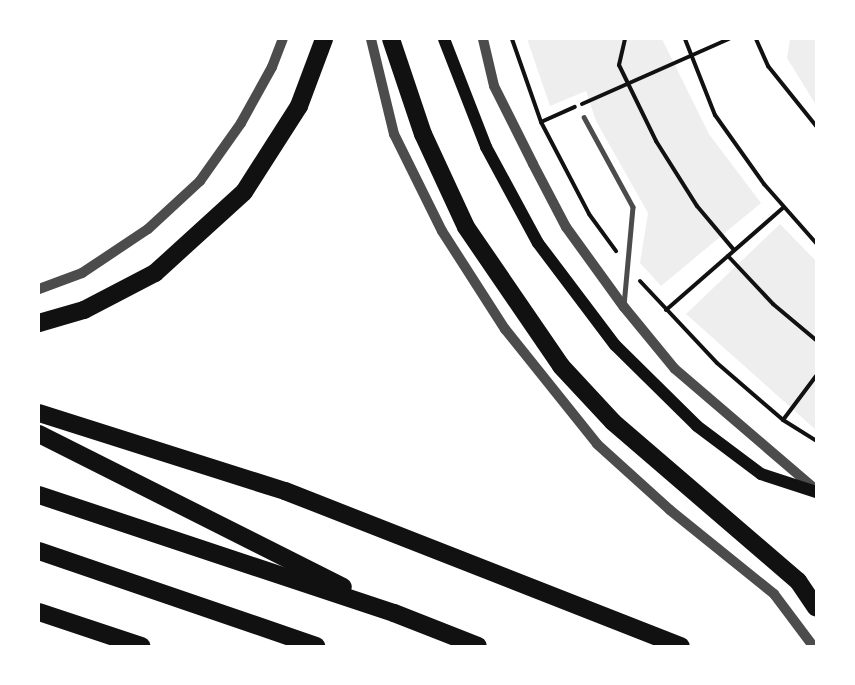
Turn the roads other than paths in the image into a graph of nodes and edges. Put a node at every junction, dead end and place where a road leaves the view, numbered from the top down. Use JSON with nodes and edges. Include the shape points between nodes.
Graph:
{"nodes":[{"id":1,"x":283,"y":39,"type":"edge"},
{"id":2,"x":324,"y":39,"type":"edge"},
{"id":3,"x":371,"y":39,"type":"edge"},
{"id":4,"x":391,"y":39,"type":"edge"},
{"id":5,"x":444,"y":39,"type":"edge"},
{"id":6,"x":483,"y":39,"type":"edge"},
{"id":7,"x":584,"y":117,"type":"dead end"},
{"id":8,"x":39,"y":289,"type":"edge"},
{"id":9,"x":624,"y":307,"type":"junction"},
{"id":10,"x":39,"y":323,"type":"edge"},
{"id":11,"x":39,"y":412,"type":"edge"},
{"id":12,"x":39,"y":434,"type":"edge"},
{"id":13,"x":816,"y":491,"type":"edge"},
{"id":14,"x":39,"y":495,"type":"edge"},
{"id":15,"x":39,"y":551,"type":"edge"},
{"id":16,"x":816,"y":608,"type":"edge"},
{"id":17,"x":39,"y":612,"type":"edge"},
{"id":18,"x":394,"y":613,"type":"junction"},
{"id":19,"x":141,"y":646,"type":"edge"},
{"id":20,"x":316,"y":646,"type":"edge"},
{"id":21,"x":478,"y":646,"type":"edge"},
{"id":22,"x":681,"y":646,"type":"edge"},
{"id":23,"x":813,"y":646,"type":"edge"}],
"edges":[{"from":1,"to":8,"type":"street","via":[[242,123],[200,180],[148,229],[82,273]]},
{"from":2,"to":10,"type":"highway","via":[[299,106],[244,192],[155,273],[84,310]]},
{"from":3,"to":23,"type":"street","via":[[394,134],[442,231],[505,329],[597,444],[670,510],[774,594]]},
{"from":4,"to":16,"type":"highway","via":[[423,134],[466,227],[561,366],[613,422],[798,581]]},
{"from":5,"to":13,"type":"main road","via":[[486,147],[538,243],[615,345],[697,426],[761,474]]},
{"from":6,"to":9,"type":"street","via":[[494,86],[566,227]]},
{"from":7,"to":9,"type":"lane","via":[[633,207]]},
{"from":9,"to":13,"type":"street","via":[[675,369]]},
{"from":11,"to":22,"type":"highway","via":[[285,491]]},
{"from":12,"to":18,"type":"highway"},
{"from":14,"to":18,"type":"highway"},
{"from":15,"to":20,"type":"highway"},
{"from":17,"to":19,"type":"highway"},
{"from":18,"to":21,"type":"highway"}]}
